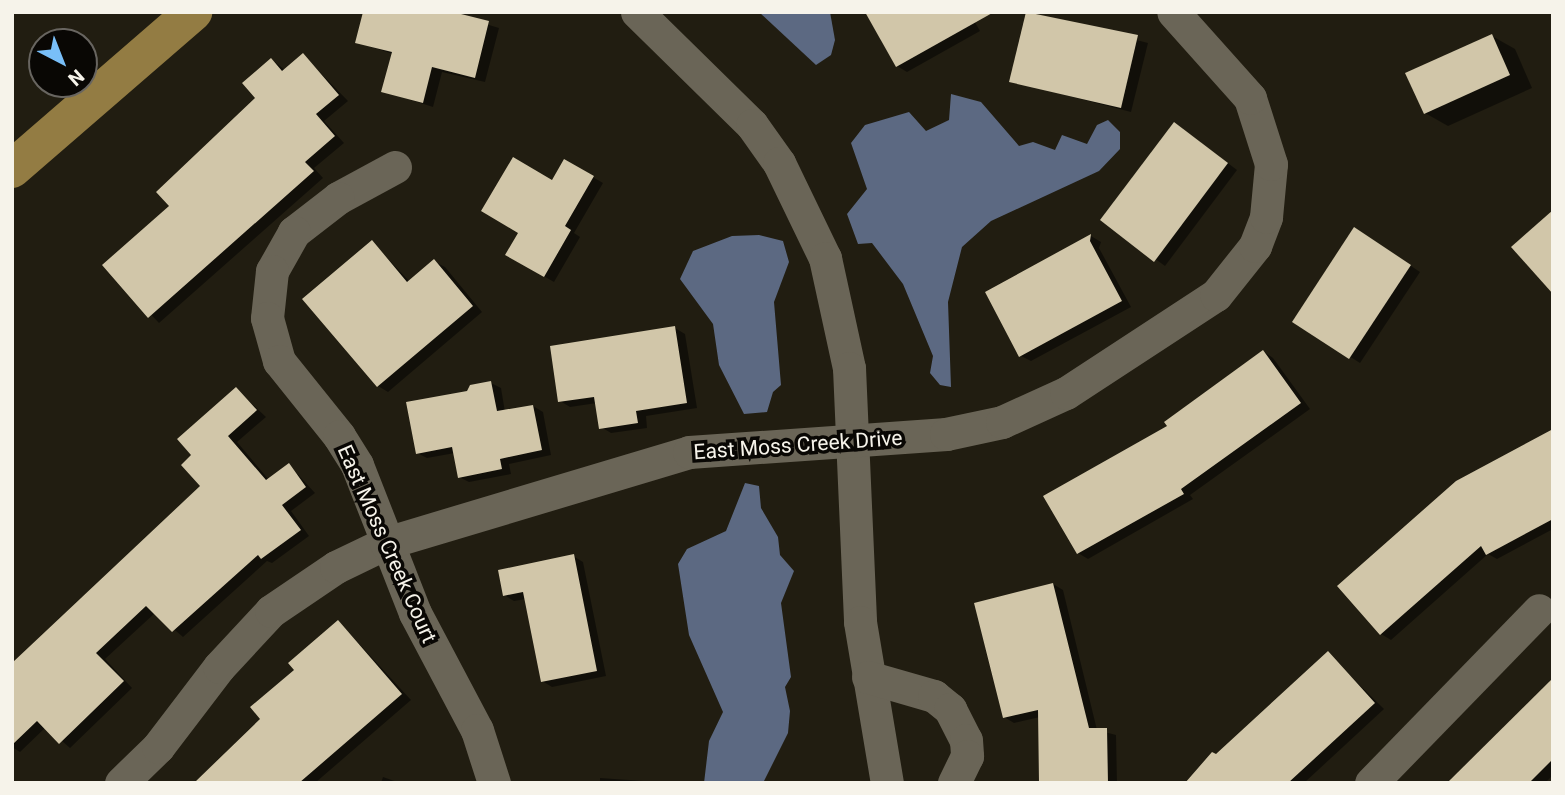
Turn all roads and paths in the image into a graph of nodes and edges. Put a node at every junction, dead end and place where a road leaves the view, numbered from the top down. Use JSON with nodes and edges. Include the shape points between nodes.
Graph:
{"nodes":[{"id":1,"x":193,"y":12,"type":"edge"},
{"id":2,"x":637,"y":12,"type":"edge"},
{"id":3,"x":1173,"y":12,"type":"edge"},
{"id":4,"x":395,"y":167,"type":"dead end"},
{"id":5,"x":12,"y":169,"type":"edge"},
{"id":6,"x":852,"y":442,"type":"junction"},
{"id":7,"x":386,"y":543,"type":"junction"},
{"id":8,"x":1539,"y":610,"type":"dead end"},
{"id":9,"x":868,"y":677,"type":"junction"},
{"id":10,"x":121,"y":783,"type":"edge"},
{"id":11,"x":494,"y":783,"type":"edge"},
{"id":12,"x":887,"y":783,"type":"edge"},
{"id":13,"x":954,"y":783,"type":"edge"},
{"id":14,"x":1371,"y":783,"type":"edge"}],
"edges":[{"from":1,"to":5,"type":"main road"},
{"from":2,"to":6,"type":"street","via":[[752,125],[803,208],[838,302],[849,368]]},
{"from":3,"to":6,"type":"street","name":"East Moss Creek Drive","via":[[1250,98],[1267,143],[1271,190],[1266,217],[1238,273],[1207,302],[1036,409],[971,430]]},
{"from":4,"to":7,"type":"street","name":"East Moss Creek Court","via":[[338,198],[294,232],[281,249],[267,295],[271,342],[279,361],[339,436],[356,465]]},
{"from":6,"to":7,"type":"street","name":"East Moss Creek Drive","via":[[742,445],[689,452]]},
{"from":6,"to":9,"type":"street","via":[[860,622]]},
{"from":7,"to":10,"type":"street","name":"East Moss Creek Drive","via":[[336,567],[271,611],[219,667],[158,747]]},
{"from":7,"to":11,"type":"street","name":"East Moss Creek Court","via":[[415,613],[477,730]]},
{"from":8,"to":14,"type":"street"},
{"from":9,"to":12,"type":"street"},
{"from":9,"to":13,"type":"street","via":[[934,696],[950,709],[966,740],[967,755]]}]}
